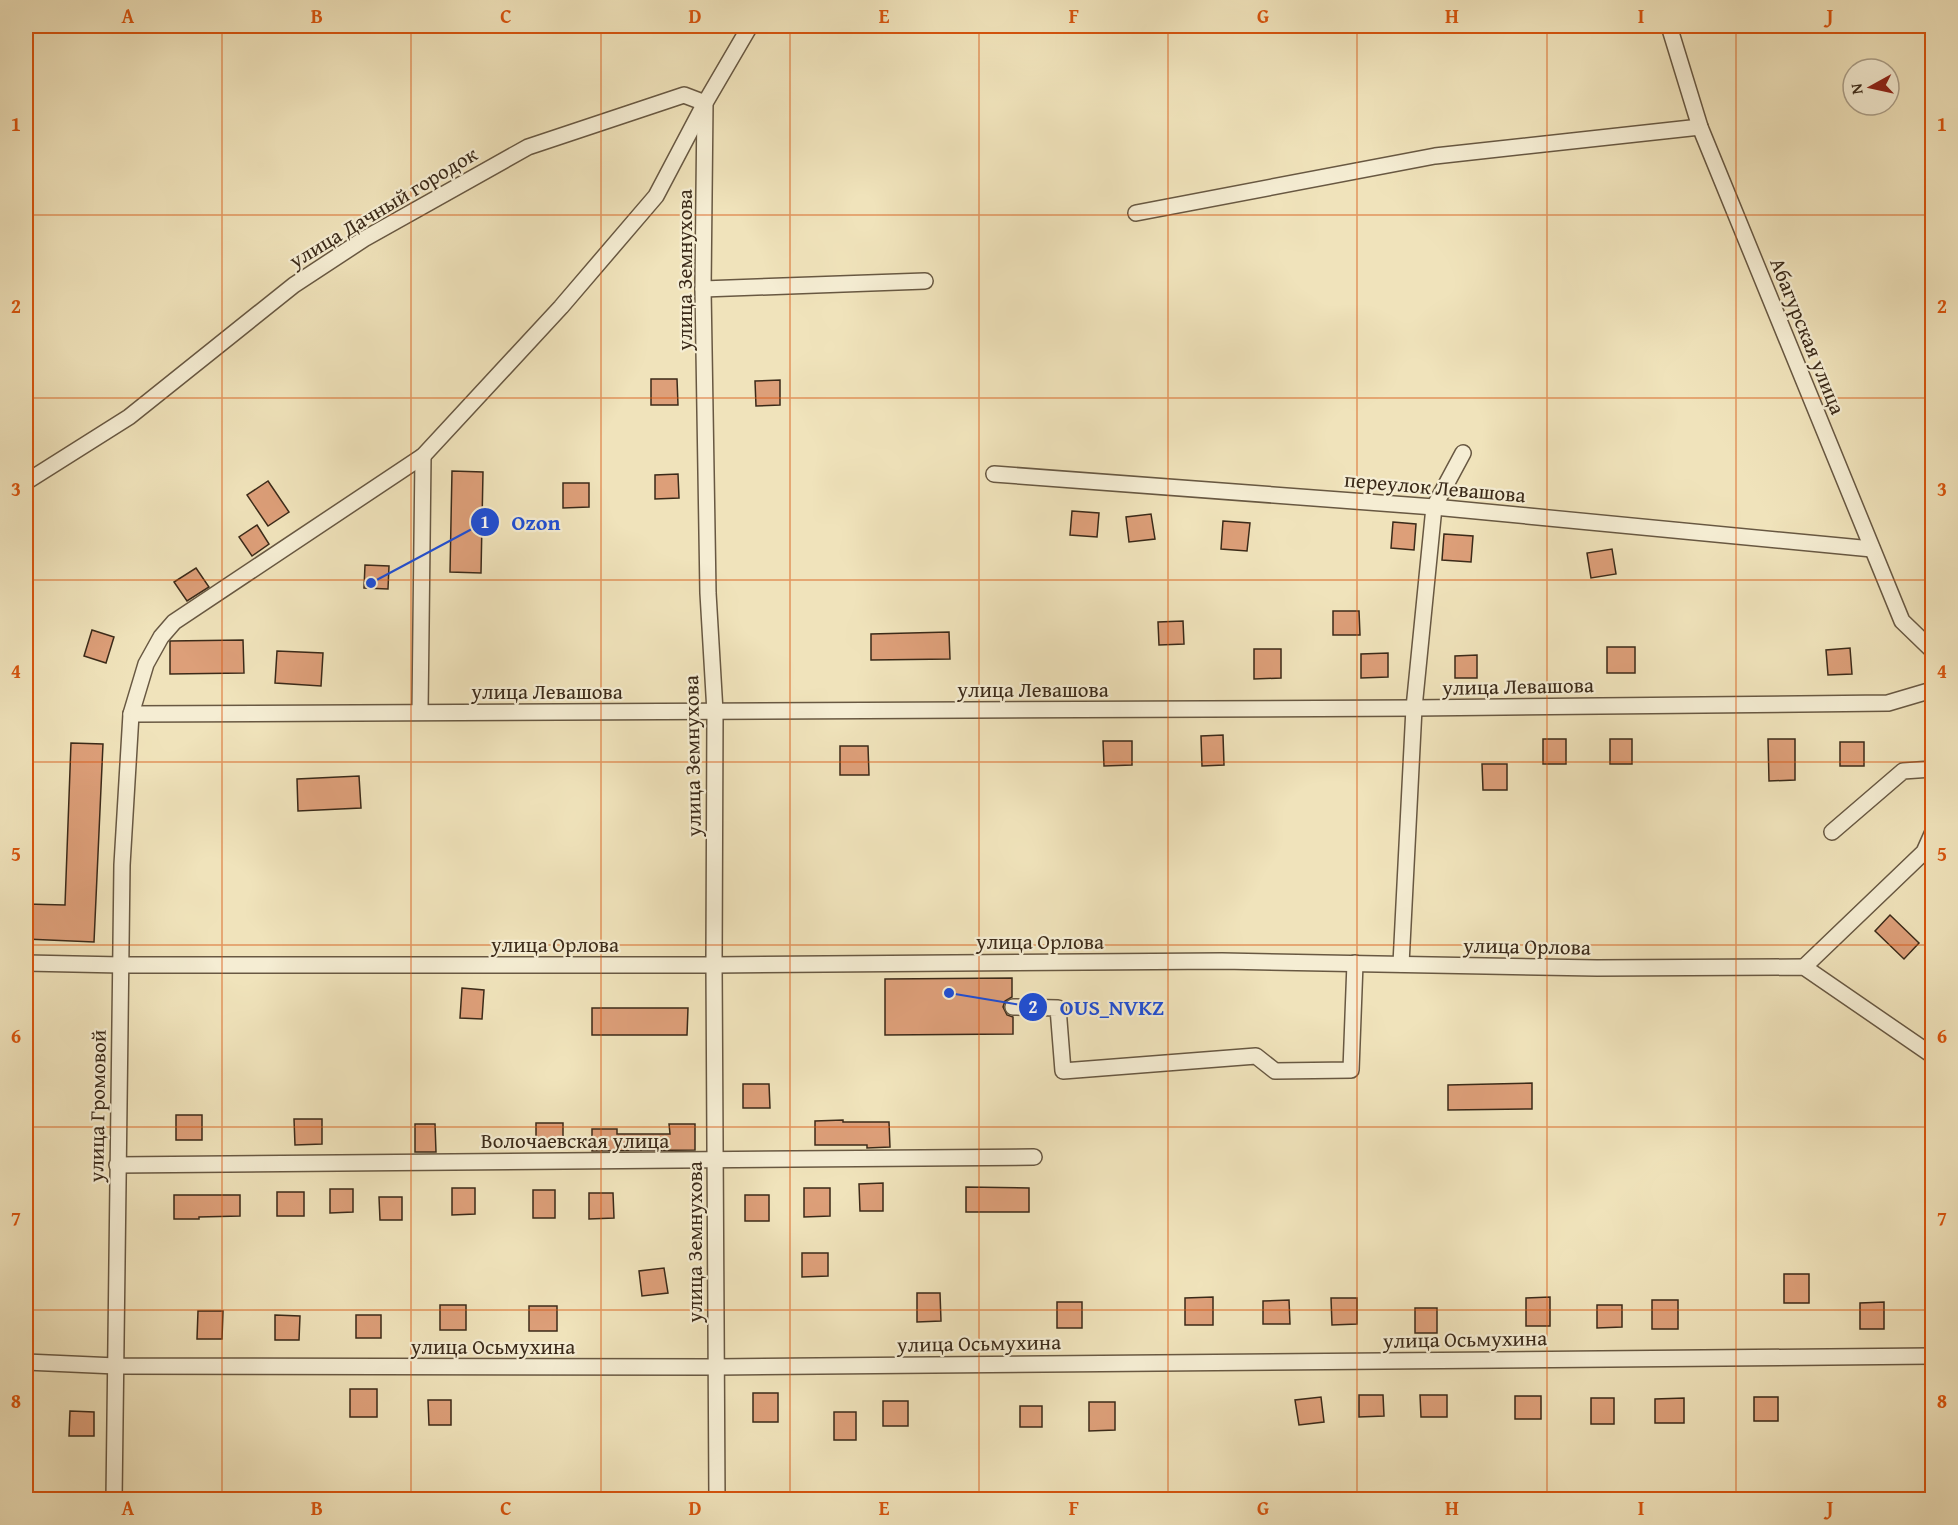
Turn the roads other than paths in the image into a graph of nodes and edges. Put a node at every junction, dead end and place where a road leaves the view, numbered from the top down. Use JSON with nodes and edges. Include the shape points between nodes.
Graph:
{"nodes":[{"id":1,"x":750,"y":26,"type":"edge"},
{"id":2,"x":1669,"y":26,"type":"edge"},
{"id":3,"x":705,"y":103,"type":"junction"},
{"id":4,"x":1700,"y":127,"type":"junction"},
{"id":5,"x":1136,"y":213,"type":"dead end"},
{"id":6,"x":925,"y":281,"type":"dead end"},
{"id":7,"x":704,"y":289,"type":"junction"},
{"id":8,"x":1463,"y":453,"type":"dead end"},
{"id":9,"x":423,"y":456,"type":"junction"},
{"id":10,"x":994,"y":474,"type":"dead end"},
{"id":11,"x":26,"y":482,"type":"edge"},
{"id":12,"x":1434,"y":507,"type":"junction"},
{"id":13,"x":1872,"y":549,"type":"junction"},
{"id":14,"x":1932,"y":650,"type":"edge"},
{"id":15,"x":1932,"y":690,"type":"edge"},
{"id":16,"x":1414,"y":708,"type":"junction"},
{"id":17,"x":420,"y":711,"type":"junction"},
{"id":18,"x":715,"y":712,"type":"junction"},
{"id":19,"x":131,"y":714,"type":"junction"},
{"id":20,"x":1932,"y":769,"type":"edge"},
{"id":21,"x":1832,"y":832,"type":"dead end"},
{"id":22,"x":1932,"y":834,"type":"edge"},
{"id":23,"x":26,"y":963,"type":"edge"},
{"id":24,"x":1355,"y":963,"type":"junction"},
{"id":25,"x":1401,"y":964,"type":"junction"},
{"id":26,"x":121,"y":965,"type":"junction"},
{"id":27,"x":714,"y":965,"type":"junction"},
{"id":28,"x":1804,"y":967,"type":"junction"},
{"id":29,"x":1012,"y":1007,"type":"dead end"},
{"id":30,"x":1932,"y":1056,"type":"edge"},
{"id":31,"x":1034,"y":1157,"type":"dead end"},
{"id":32,"x":715,"y":1160,"type":"junction"},
{"id":33,"x":117,"y":1165,"type":"junction"},
{"id":34,"x":1932,"y":1356,"type":"edge"},
{"id":35,"x":26,"y":1362,"type":"edge"},
{"id":36,"x":116,"y":1366,"type":"junction"},
{"id":37,"x":716,"y":1366,"type":"junction"},
{"id":38,"x":114,"y":1500,"type":"edge"},
{"id":39,"x":717,"y":1500,"type":"edge"}],
"edges":[{"from":1,"to":3,"type":"street","name":"улица Земнухова"},
{"from":2,"to":4,"type":"street","name":"Абагурская улица"},
{"from":3,"to":7,"type":"street","name":"улица Земнухова"},
{"from":3,"to":9,"type":"street","name":"улица Громовой","via":[[656,196]]},
{"from":3,"to":11,"type":"street","name":"улица Дачный городок","via":[[684,95],[528,147],[447,191],[294,285],[129,417]]},
{"from":4,"to":5,"type":"street","via":[[1435,156]]},
{"from":4,"to":13,"type":"street","name":"Абагурская улица"},
{"from":6,"to":7,"type":"street"},
{"from":7,"to":18,"type":"street","name":"улица Земнухова","via":[[708,593]]},
{"from":8,"to":12,"type":"street"},
{"from":9,"to":17,"type":"street"},
{"from":9,"to":19,"type":"street","name":"улица Громовой","via":[[174,622],[146,664]]},
{"from":10,"to":12,"type":"street","name":"переулок Левашова"},
{"from":12,"to":13,"type":"street","name":"переулок Левашова"},
{"from":12,"to":16,"type":"street"},
{"from":13,"to":14,"type":"street","name":"Абагурская улица","via":[[1902,621]]},
{"from":15,"to":16,"type":"street","name":"улица Левашова","via":[[1888,703]]},
{"from":16,"to":18,"type":"street","name":"улица Левашова"},
{"from":16,"to":25,"type":"street"},
{"from":17,"to":18,"type":"street","name":"улица Левашова"},
{"from":17,"to":19,"type":"street","name":"улица Левашова"},
{"from":18,"to":27,"type":"street","name":"улица Земнухова"},
{"from":19,"to":26,"type":"street","name":"улица Громовой"},
{"from":20,"to":21,"type":"street","via":[[1904,771]]},
{"from":22,"to":28,"type":"street","via":[[1924,852]]},
{"from":23,"to":26,"type":"street","name":"улица Орлова"},
{"from":24,"to":25,"type":"street","name":"улица Орлова"},
{"from":24,"to":27,"type":"street","name":"улица Орлова"},
{"from":24,"to":29,"type":"street","via":[[1351,1070],[1275,1071],[1256,1056],[1063,1071],[1058,1008]]},
{"from":25,"to":28,"type":"street","name":"улица Орлова","via":[[1597,969]]},
{"from":26,"to":27,"type":"street","name":"улица Орлова"},
{"from":26,"to":33,"type":"street","name":"улица Громовой"},
{"from":27,"to":32,"type":"street","name":"улица Земнухова"},
{"from":28,"to":30,"type":"street"},
{"from":31,"to":32,"type":"street","name":"Волочаевская улица"},
{"from":32,"to":33,"type":"street","name":"Волочаевская улица"},
{"from":32,"to":37,"type":"street","name":"улица Земнухова"},
{"from":33,"to":36,"type":"street","name":"улица Громовой"},
{"from":34,"to":37,"type":"street","name":"улица Осьмухина"},
{"from":35,"to":36,"type":"street","name":"улица Осьмухина"},
{"from":36,"to":37,"type":"street","name":"улица Осьмухина"},
{"from":36,"to":38,"type":"street","name":"улица Громовой"},
{"from":37,"to":39,"type":"street","name":"улица Земнухова"}]}
